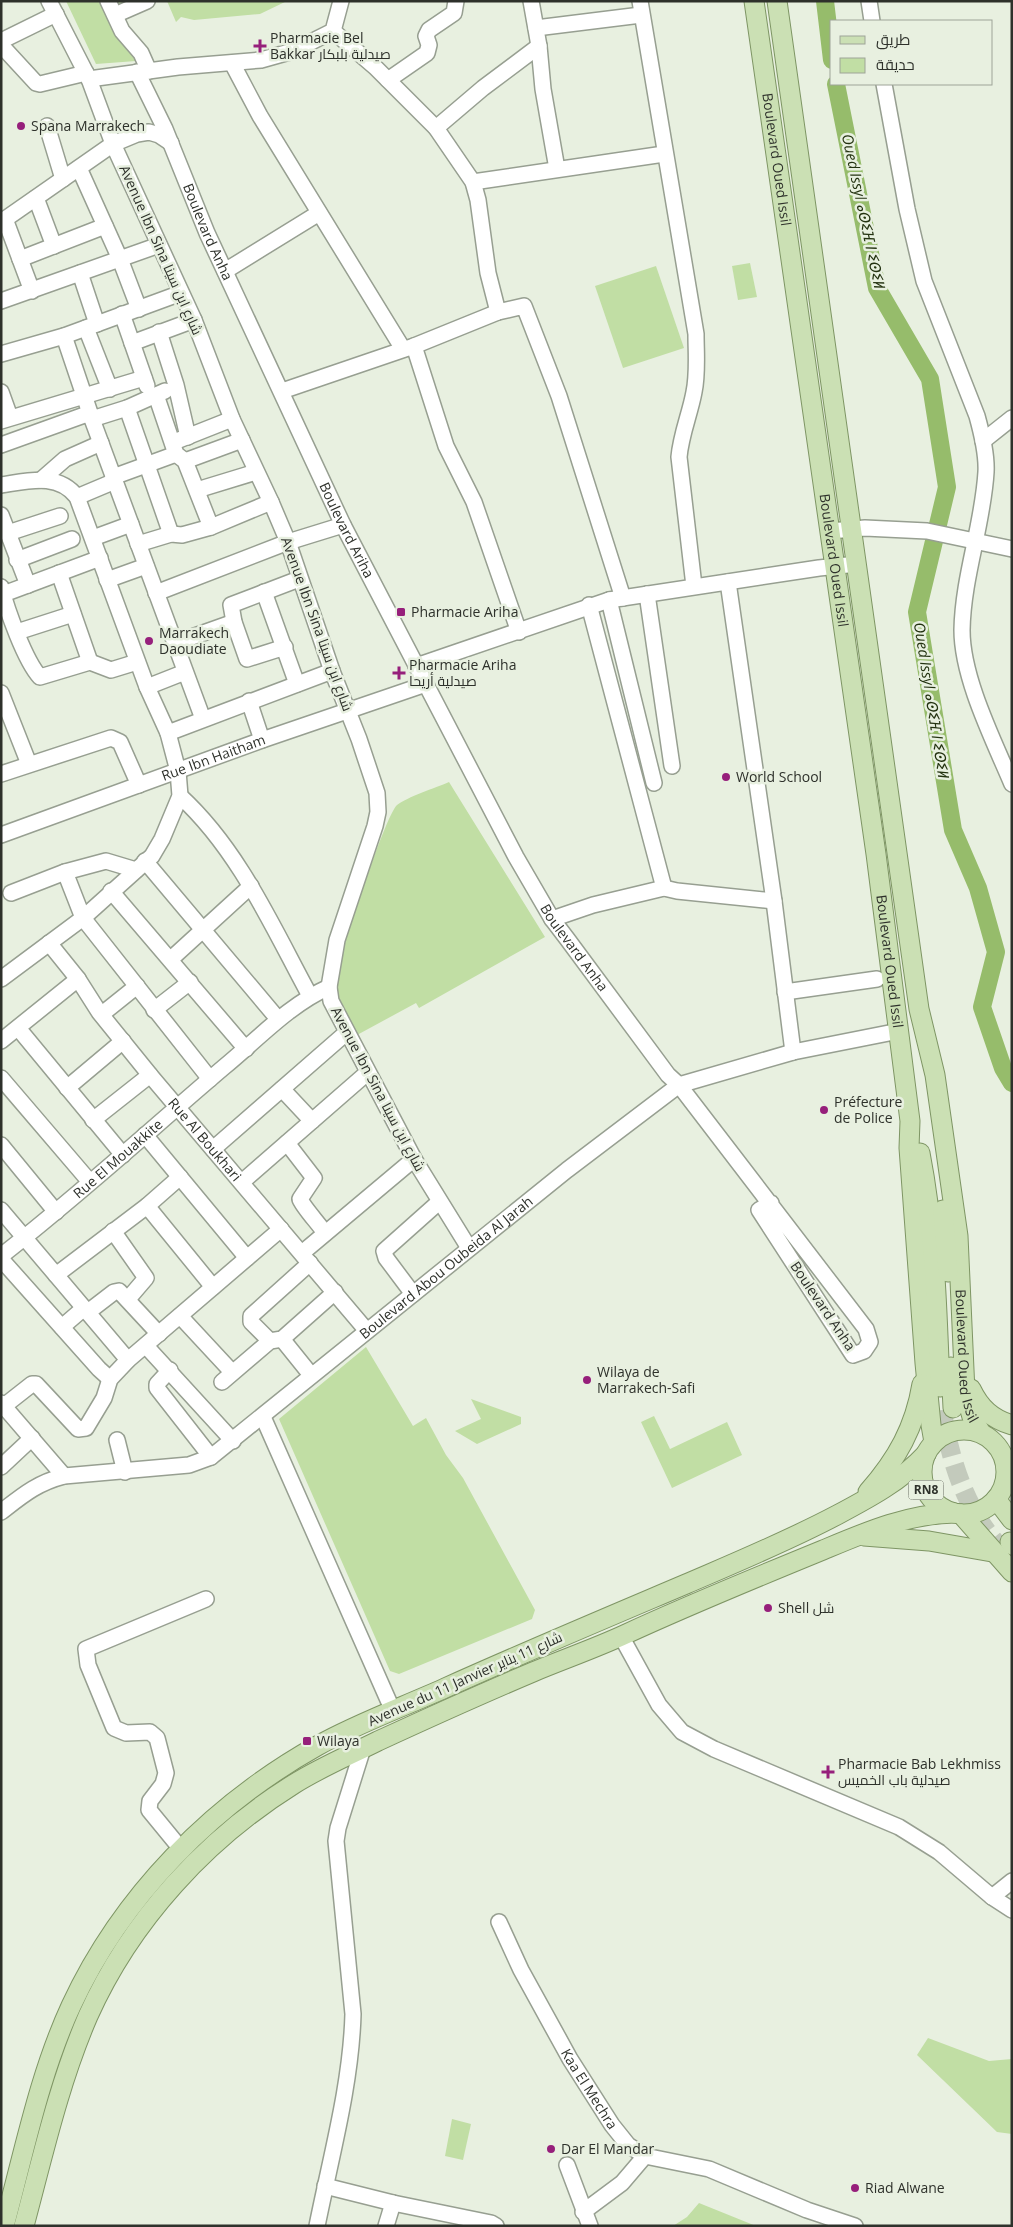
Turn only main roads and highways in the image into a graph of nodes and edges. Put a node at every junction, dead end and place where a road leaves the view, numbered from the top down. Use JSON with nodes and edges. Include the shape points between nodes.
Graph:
{"nodes":[{"id":1,"x":754,"y":1,"type":"edge"},
{"id":2,"x":777,"y":1,"type":"edge"},
{"id":3,"x":919,"y":1009,"type":"junction"},
{"id":4,"x":910,"y":1121,"type":"junction"},
{"id":5,"x":925,"y":1363,"type":"junction"},
{"id":6,"x":964,"y":1374,"type":"junction"},
{"id":7,"x":1012,"y":1424,"type":"edge"},
{"id":8,"x":985,"y":1436,"type":"junction"},
{"id":9,"x":1012,"y":1436,"type":"edge"},
{"id":10,"x":930,"y":1448,"type":"junction"},
{"id":11,"x":1009,"y":1471,"type":"edge"},
{"id":12,"x":996,"y":1499,"type":"junction"},
{"id":13,"x":856,"y":1505,"type":"junction"},
{"id":14,"x":958,"y":1513,"type":"junction"},
{"id":15,"x":1012,"y":1520,"type":"edge"},
{"id":16,"x":858,"y":1535,"type":"junction"},
{"id":17,"x":1005,"y":1549,"type":"edge"},
{"id":18,"x":1012,"y":1572,"type":"edge"},
{"id":19,"x":4,"y":2226,"type":"edge"},
{"id":20,"x":24,"y":2226,"type":"edge"}],
"edges":[{"from":1,"to":4,"type":"main road","name":"Boulevard Oued Issil","via":[[836,566]]},
{"from":2,"to":3,"type":"main road","name":"Boulevard Oued Issil"},
{"from":3,"to":4,"type":"main road","name":"Boulevard Oued Issil","via":[[918,1044],[948,1270],[947,1409],[931,1224],[919,1147]]},
{"from":3,"to":6,"type":"main road","name":"Boulevard Oued Issil","via":[[935,1075],[958,1236]]},
{"from":4,"to":5,"type":"main road","name":"Boulevard Oued Issil","via":[[909,1148]]},
{"from":5,"to":10,"type":"main road","name":"Boulevard Oued Issil"},
{"from":5,"to":13,"type":"main road","via":[[918,1406],[902,1447],[882,1477]]},
{"from":6,"to":7,"type":"main road","via":[[978,1404],[1001,1421]]},
{"from":6,"to":8,"type":"main road","name":"Boulevard Oued Issil","via":[[968,1405]]},
{"from":8,"to":9,"type":"main road","number":"RN8"},
{"from":8,"to":10,"type":"main road","number":"RN8","via":[[956,1430],[944,1434]]},
{"from":8,"to":11,"type":"main road","via":[[1002,1453]]},
{"from":10,"to":13,"type":"main road","name":"Avenue du 11 Janvier شارع 11 يناير","number":"RN8","via":[[906,1474]]},
{"from":10,"to":14,"type":"main road","number":"RN8","via":[[922,1468],[925,1489],[938,1505]]},
{"from":11,"to":12,"type":"main road"},
{"from":12,"to":14,"type":"main road","number":"RN8","via":[[979,1511]]},
{"from":12,"to":15,"type":"main road"},
{"from":13,"to":19,"type":"main road","name":"Avenue du 11 Janvier شارع 11 يناير","number":"RN8","via":[[757,1554],[526,1652],[319,1745],[271,1774],[225,1809],[181,1849],[150,1884],[88,1972],[54,2047]]},
{"from":14,"to":16,"type":"main road","name":"Avenue du 11 Janvier شارع 11 يناير","number":"RN8","via":[[900,1520]]},
{"from":14,"to":17,"type":"main road"},
{"from":16,"to":17,"type":"main road"},
{"from":16,"to":20,"type":"main road","name":"Avenue du 11 Janvier شارع 11 يناير","number":"RN8","via":[[773,1568],[362,1748],[296,1783],[232,1829],[179,1880],[133,1937],[105,1982],[80,2035],[58,2098]]},
{"from":17,"to":18,"type":"main road"}]}
